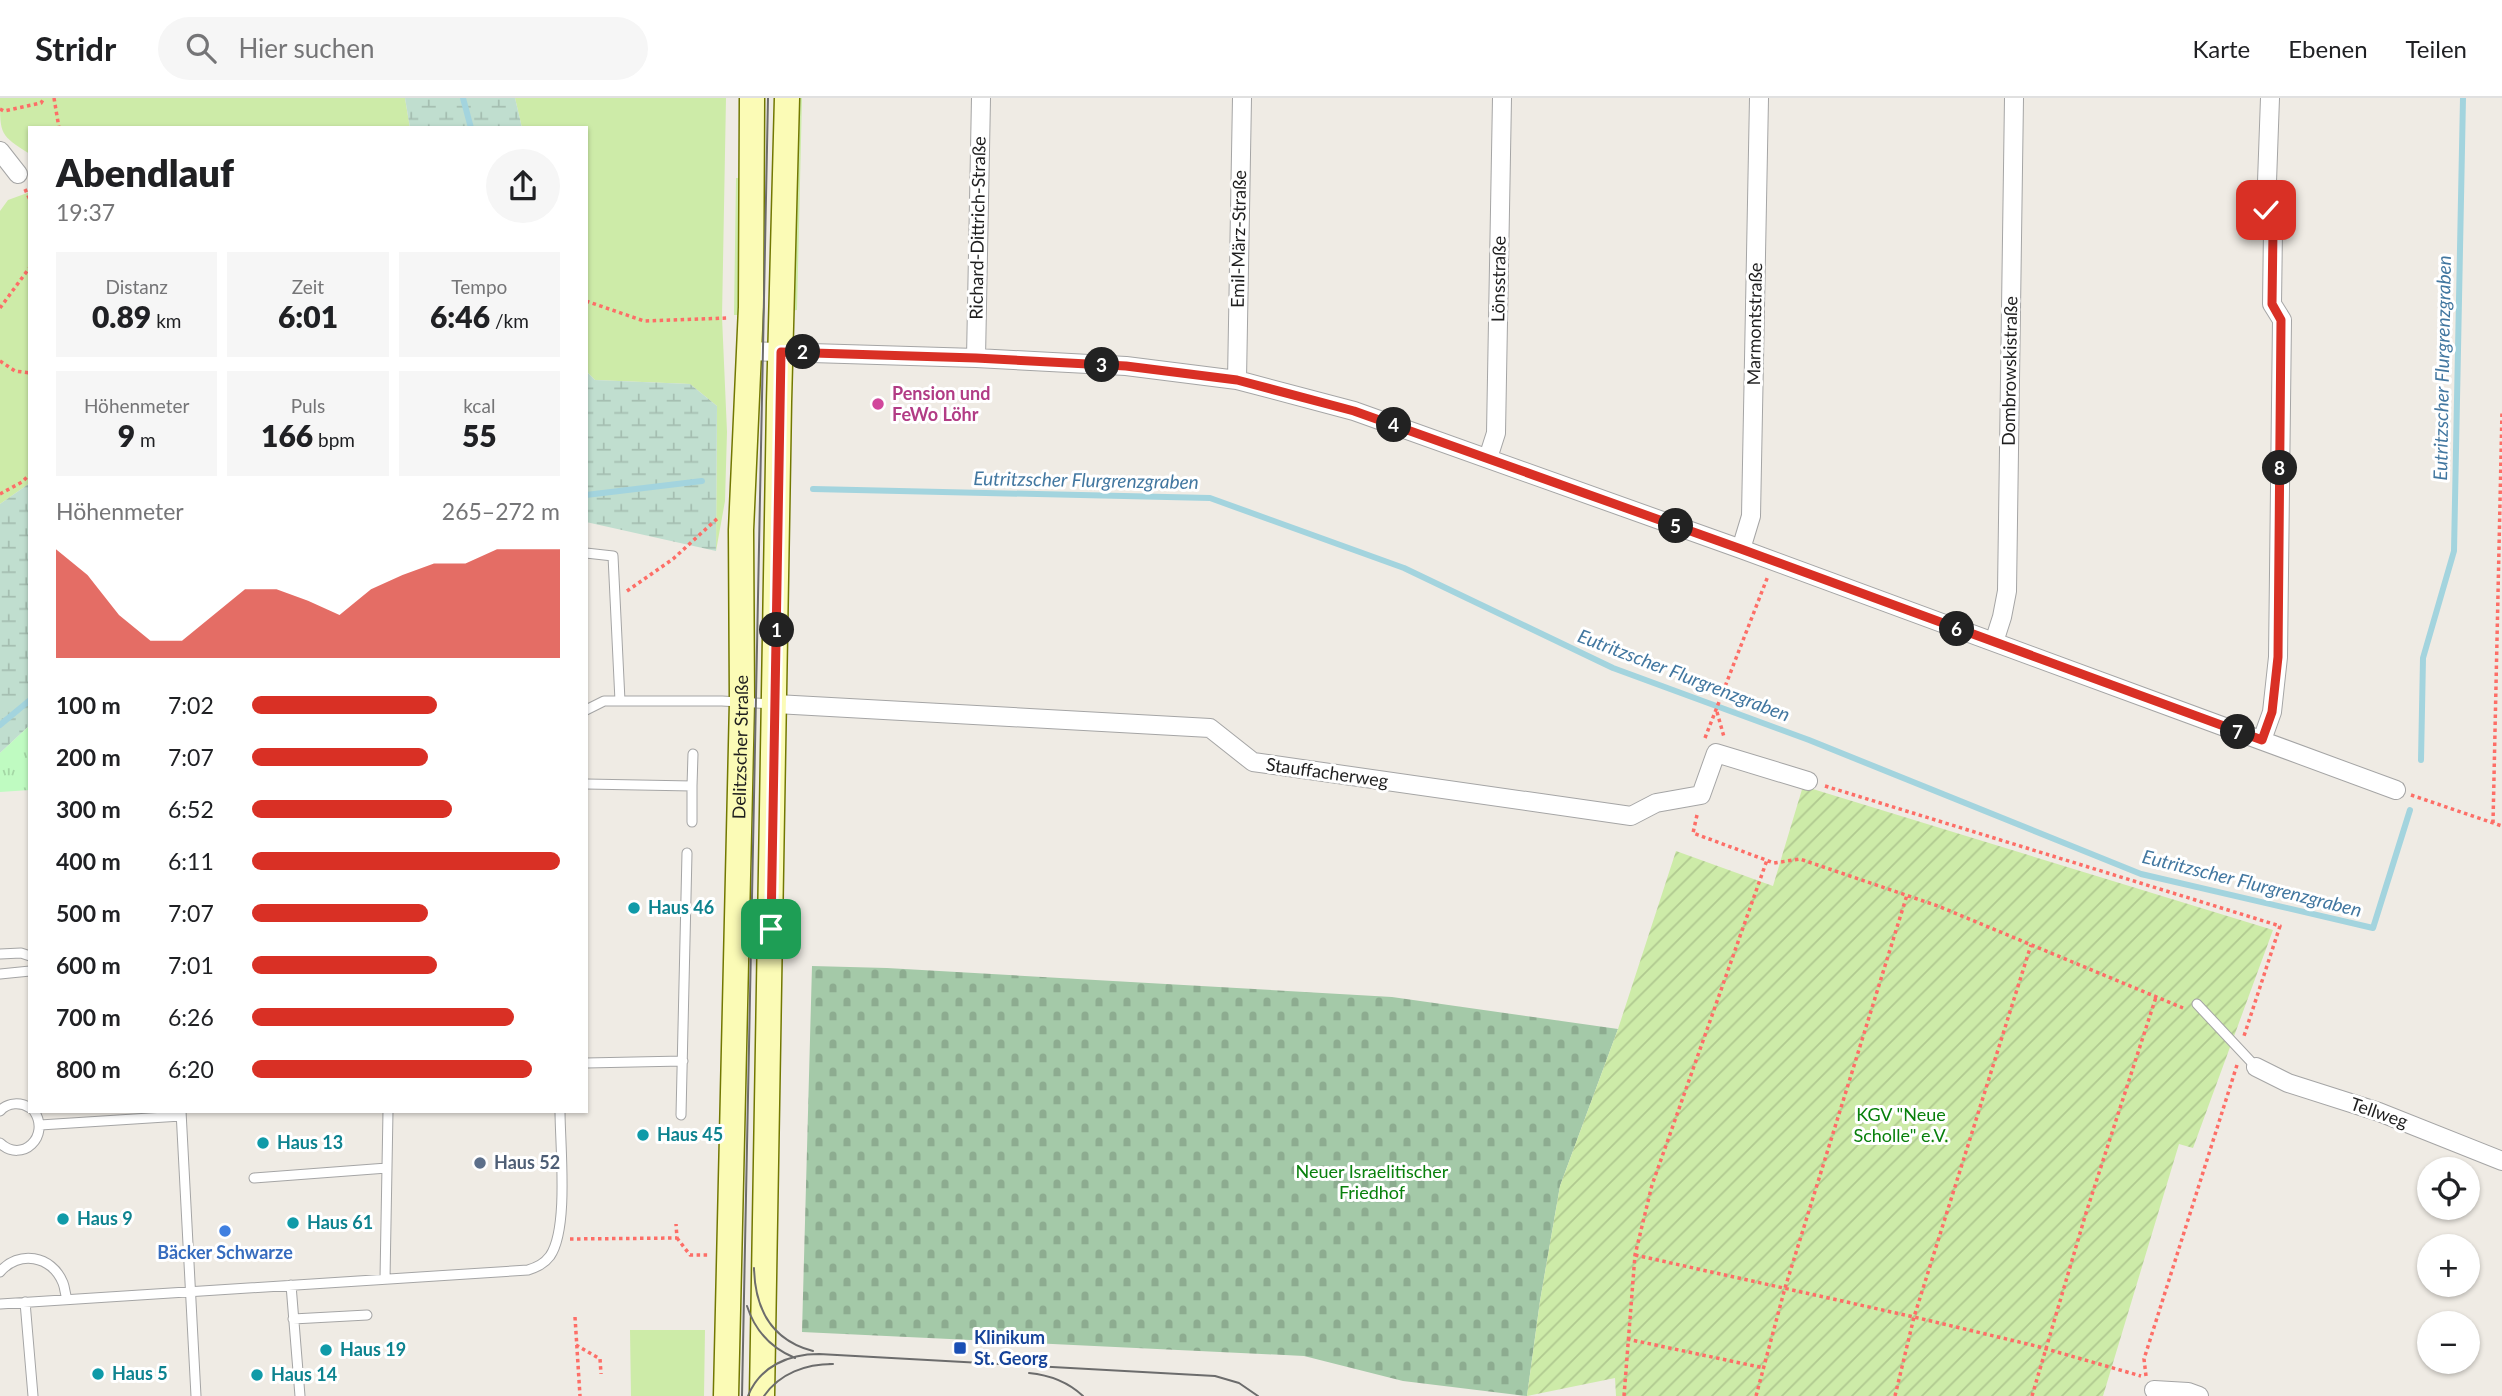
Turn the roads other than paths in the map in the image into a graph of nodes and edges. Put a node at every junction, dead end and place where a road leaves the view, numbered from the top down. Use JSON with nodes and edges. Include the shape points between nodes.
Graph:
{"nodes":[{"id":1,"x":752,"y":98,"type":"edge"},
{"id":2,"x":787,"y":98,"type":"edge"},
{"id":3,"x":981,"y":98,"type":"edge"},
{"id":4,"x":1242,"y":98,"type":"edge"},
{"id":5,"x":1502,"y":98,"type":"edge"},
{"id":6,"x":1759,"y":98,"type":"edge"},
{"id":7,"x":2014,"y":98,"type":"edge"},
{"id":8,"x":2270,"y":98,"type":"edge"},
{"id":9,"x":0,"y":151,"type":"edge"},
{"id":10,"x":19,"y":174,"type":"dead end"},
{"id":11,"x":749,"y":351,"type":"junction"},
{"id":12,"x":781,"y":352,"type":"junction"},
{"id":13,"x":976,"y":358,"type":"junction"},
{"id":14,"x":1237,"y":380,"type":"junction"},
{"id":15,"x":1488,"y":458,"type":"junction"},
{"id":16,"x":1741,"y":549,"type":"junction"},
{"id":17,"x":588,"y":554,"type":"edge"},
{"id":18,"x":1994,"y":642,"type":"junction"},
{"id":19,"x":620,"y":701,"type":"junction"},
{"id":20,"x":742,"y":702,"type":"junction"},
{"id":21,"x":776,"y":704,"type":"junction"},
{"id":22,"x":588,"y":709,"type":"edge"},
{"id":23,"x":2262,"y":740,"type":"junction"},
{"id":24,"x":693,"y":754,"type":"dead end"},
{"id":25,"x":1808,"y":781,"type":"road end"},
{"id":26,"x":588,"y":784,"type":"edge"},
{"id":27,"x":692,"y":786,"type":"junction"},
{"id":28,"x":2396,"y":790,"type":"road end"},
{"id":29,"x":692,"y":822,"type":"dead end"},
{"id":30,"x":687,"y":853,"type":"dead end"},
{"id":31,"x":0,"y":954,"type":"edge"},
{"id":32,"x":28,"y":955,"type":"edge"},
{"id":33,"x":28,"y":971,"type":"edge"},
{"id":34,"x":0,"y":974,"type":"edge"},
{"id":35,"x":2197,"y":1004,"type":"dead end"},
{"id":36,"x":683,"y":1061,"type":"junction"},
{"id":37,"x":588,"y":1063,"type":"edge"},
{"id":38,"x":2256,"y":1067,"type":"joint"},
{"id":39,"x":28,"y":1108,"type":"edge"},
{"id":40,"x":0,"y":1111,"type":"edge"},
{"id":41,"x":34,"y":1113,"type":"edge"},
{"id":42,"x":181,"y":1113,"type":"edge"},
{"id":43,"x":388,"y":1113,"type":"edge"},
{"id":44,"x":560,"y":1113,"type":"edge"},
{"id":45,"x":681,"y":1115,"type":"dead end"},
{"id":46,"x":40,"y":1125,"type":"junction"},
{"id":47,"x":0,"y":1143,"type":"edge"},
{"id":48,"x":2502,"y":1161,"type":"edge"},
{"id":49,"x":387,"y":1168,"type":"junction"},
{"id":50,"x":254,"y":1178,"type":"dead end"},
{"id":51,"x":0,"y":1272,"type":"edge"},
{"id":52,"x":385,"y":1279,"type":"junction"},
{"id":53,"x":291,"y":1285,"type":"junction"},
{"id":54,"x":191,"y":1291,"type":"junction"},
{"id":55,"x":66,"y":1299,"type":"junction"},
{"id":56,"x":25,"y":1302,"type":"junction"},
{"id":57,"x":0,"y":1304,"type":"edge"},
{"id":58,"x":367,"y":1315,"type":"dead end"},
{"id":59,"x":293,"y":1319,"type":"junction"},
{"id":60,"x":2150,"y":1384,"type":"road end"},
{"id":61,"x":33,"y":1396,"type":"edge"},
{"id":62,"x":197,"y":1396,"type":"edge"},
{"id":63,"x":300,"y":1396,"type":"edge"},
{"id":64,"x":726,"y":1396,"type":"edge"},
{"id":65,"x":762,"y":1396,"type":"edge"},
{"id":66,"x":2199,"y":1396,"type":"edge"}],
"edges":[{"from":1,"to":11,"type":"main road","name":"Delitzscher Straße"},
{"from":2,"to":12,"type":"main road","name":"Delitzscher Straße"},
{"from":3,"to":13,"type":"street","name":"Richard-Dittrich-Straße"},
{"from":4,"to":14,"type":"street","name":"Emil-März-Straße"},
{"from":5,"to":15,"type":"street","name":"Lönsstraße","via":[[1496,433]]},
{"from":6,"to":16,"type":"street","name":"Marmontstraße","via":[[1751,516]]},
{"from":7,"to":18,"type":"street","name":"Dombrowskistraße","via":[[2007,591]]},
{"from":8,"to":23,"type":"street","via":[[2266,210],[2273,230],[2272,304],[2281,320],[2278,643],[2275,694]]},
{"from":9,"to":10,"type":"street"},
{"from":11,"to":12,"type":"street"},
{"from":11,"to":20,"type":"main road","name":"Delitzscher Straße","via":[[741,530]]},
{"from":12,"to":13,"type":"street"},
{"from":12,"to":21,"type":"main road","name":"Delitzscher Straße"},
{"from":13,"to":14,"type":"street","via":[[1126,366]]},
{"from":14,"to":15,"type":"street","via":[[1354,411]]},
{"from":15,"to":16,"type":"street"},
{"from":16,"to":18,"type":"street"},
{"from":17,"to":19,"type":"lane","via":[[613,556]]},
{"from":18,"to":23,"type":"street"},
{"from":19,"to":20,"type":"lane"},
{"from":19,"to":22,"type":"lane","via":[[604,701]]},
{"from":20,"to":21,"type":"lane"},
{"from":20,"to":64,"type":"main road","name":"Delitzscher Straße"},
{"from":21,"to":25,"type":"street","name":"Stauffacherweg","via":[[1210,728],[1254,762],[1631,816],[1656,803],[1701,794],[1719,752]]},
{"from":21,"to":65,"type":"main road","name":"Delitzscher Straße"},
{"from":23,"to":28,"type":"street"},
{"from":24,"to":27,"type":"lane"},
{"from":26,"to":27,"type":"lane"},
{"from":27,"to":29,"type":"lane"},
{"from":30,"to":36,"type":"lane"},
{"from":31,"to":32,"type":"lane"},
{"from":33,"to":34,"type":"lane"},
{"from":35,"to":38,"type":"lane"},
{"from":36,"to":37,"type":"lane"},
{"from":36,"to":45,"type":"lane"},
{"from":38,"to":48,"type":"street","name":"Tellweg","via":[[2288,1083],[2379,1112]]},
{"from":39,"to":40,"type":"lane","via":[[15,1103]]},
{"from":41,"to":46,"type":"lane"},
{"from":42,"to":46,"type":"lane"},
{"from":42,"to":54,"type":"lane"},
{"from":43,"to":49,"type":"lane"},
{"from":44,"to":52,"type":"lane","via":[[561,1225],[550,1257],[528,1270]]},
{"from":46,"to":47,"type":"lane","via":[[38,1137],[29,1147],[18,1151]]},
{"from":49,"to":50,"type":"lane"},
{"from":49,"to":52,"type":"lane"},
{"from":51,"to":55,"type":"lane","via":[[22,1258],[47,1262],[63,1282]]},
{"from":52,"to":53,"type":"lane"},
{"from":53,"to":54,"type":"lane"},
{"from":53,"to":59,"type":"lane"},
{"from":54,"to":55,"type":"lane"},
{"from":54,"to":62,"type":"lane"},
{"from":55,"to":56,"type":"lane"},
{"from":56,"to":57,"type":"lane"},
{"from":56,"to":61,"type":"lane"},
{"from":58,"to":59,"type":"lane"},
{"from":59,"to":63,"type":"lane"},
{"from":60,"to":66,"type":"street"}]}
